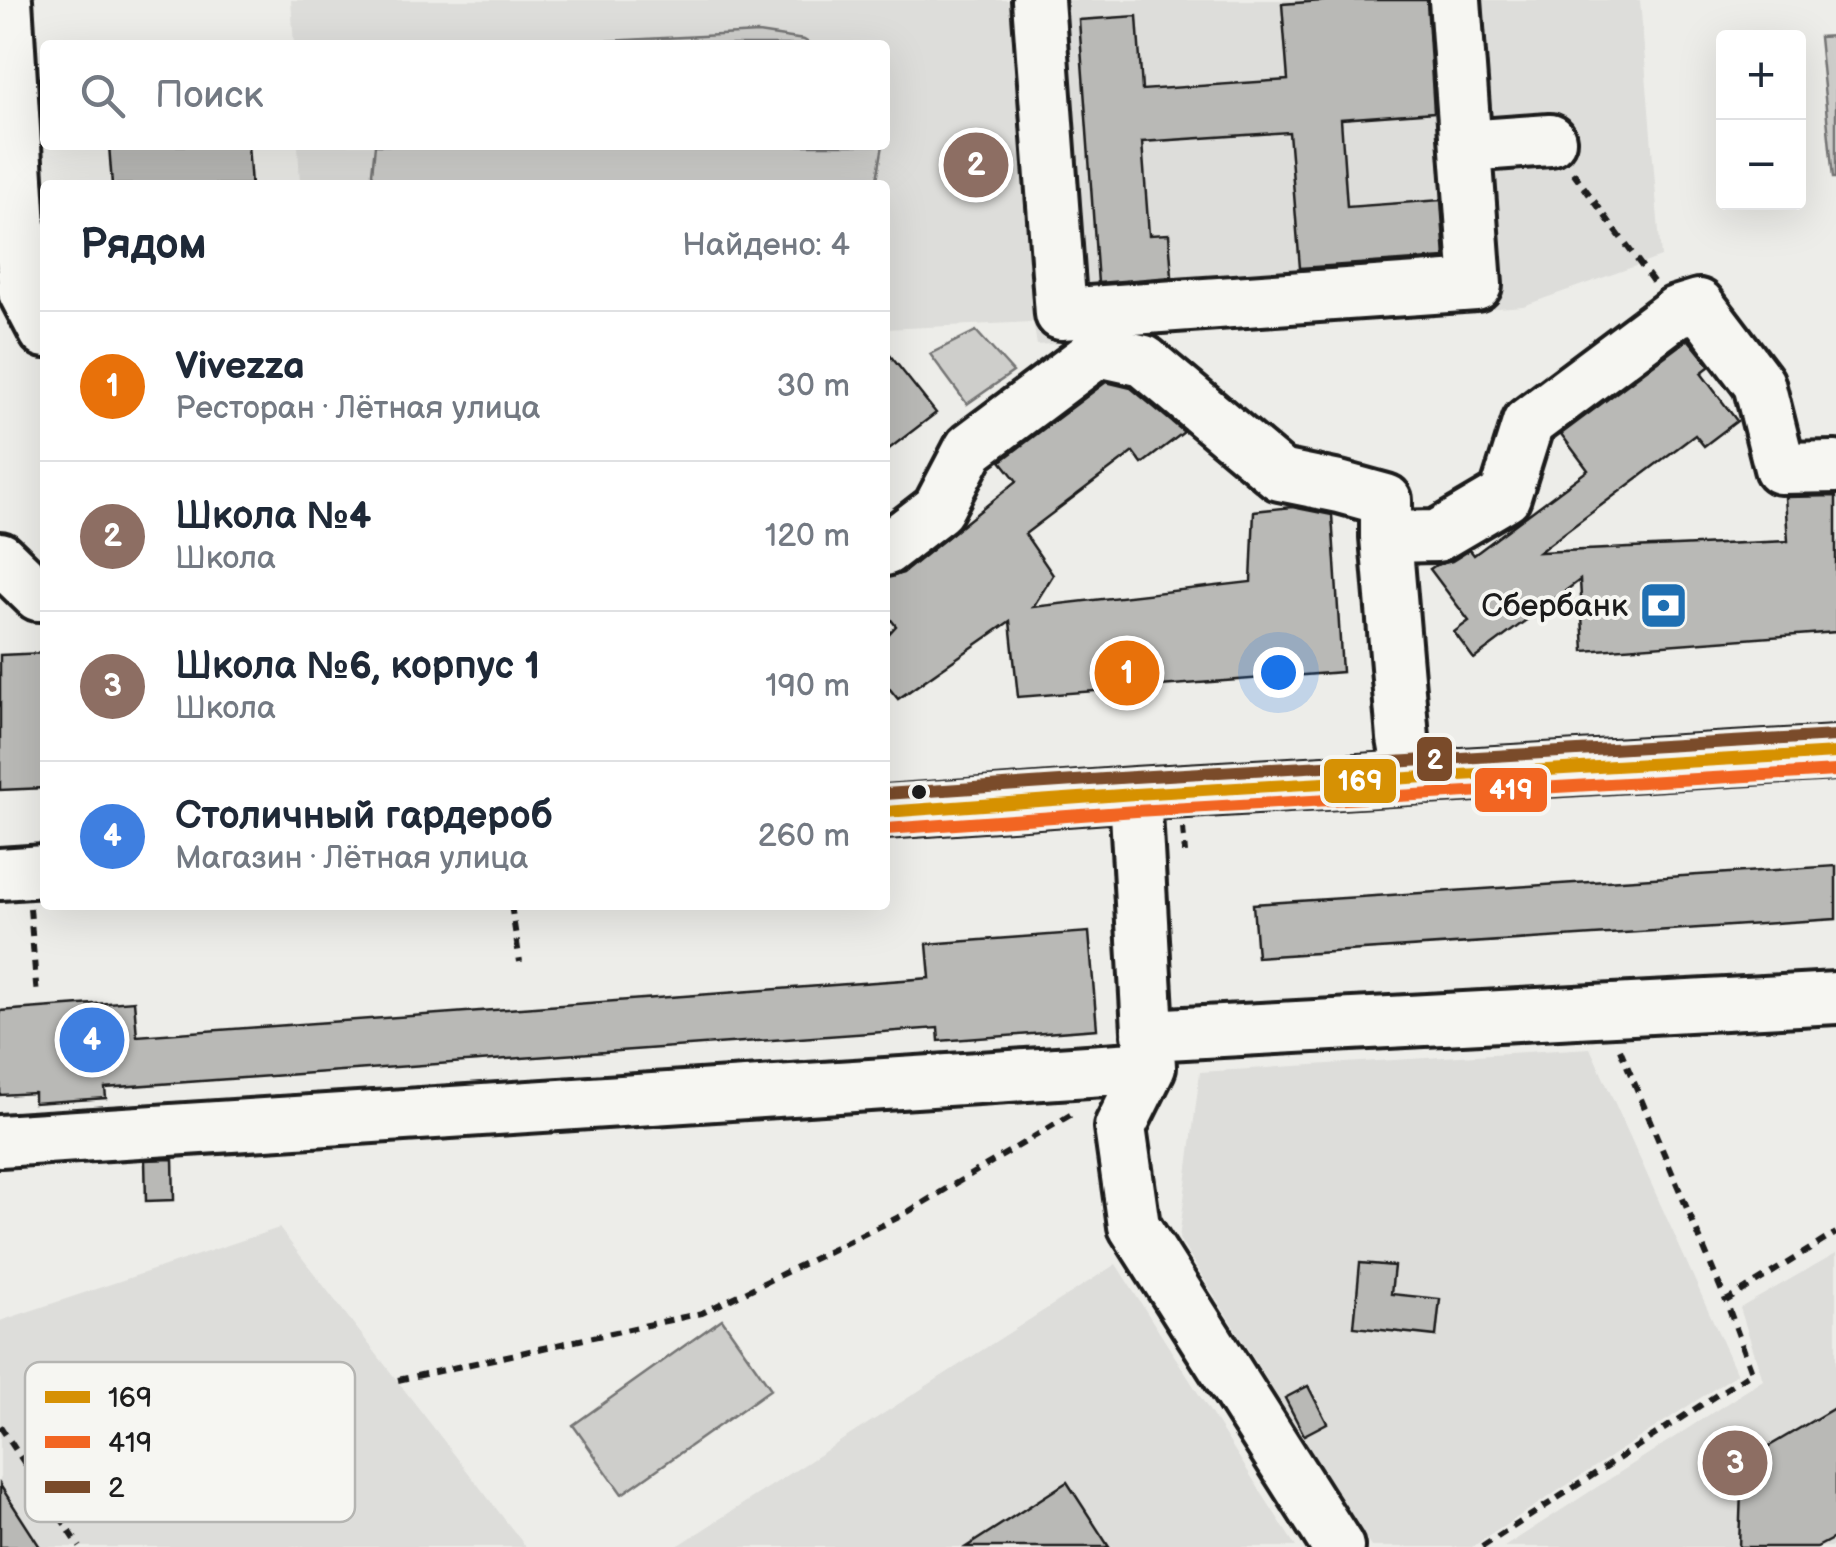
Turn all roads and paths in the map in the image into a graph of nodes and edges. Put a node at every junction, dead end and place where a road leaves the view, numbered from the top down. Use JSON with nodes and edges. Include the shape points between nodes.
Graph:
{"nodes":[{"id":1,"x":6,"y":0,"type":"edge"},
{"id":2,"x":1038,"y":0,"type":"edge"},
{"id":3,"x":1455,"y":0,"type":"edge"},
{"id":4,"x":1550,"y":140,"type":"joint"},
{"id":5,"x":1466,"y":146,"type":"junction"},
{"id":6,"x":1676,"y":312,"type":"junction"},
{"id":7,"x":40,"y":322,"type":"edge"},
{"id":8,"x":1836,"y":467,"type":"edge"},
{"id":9,"x":1386,"y":537,"type":"junction"},
{"id":10,"x":890,"y":546,"type":"edge"},
{"id":11,"x":0,"y":558,"type":"edge"},
{"id":12,"x":40,"y":595,"type":"edge"},
{"id":13,"x":1836,"y":753,"type":"edge"},
{"id":14,"x":1410,"y":777,"type":"junction"},
{"id":15,"x":1136,"y":794,"type":"junction"},
{"id":16,"x":890,"y":812,"type":"edge"},
{"id":17,"x":1183,"y":821,"type":"dead end"},
{"id":18,"x":1186,"y":853,"type":"dead end"},
{"id":19,"x":25,"y":883,"type":"edge"},
{"id":20,"x":512,"y":910,"type":"edge"},
{"id":21,"x":520,"y":962,"type":"dead end"},
{"id":22,"x":38,"y":997,"type":"dead end"},
{"id":23,"x":1836,"y":998,"type":"edge"},
{"id":24,"x":1604,"y":1010,"type":"junction"},
{"id":25,"x":1149,"y":1051,"type":"junction"},
{"id":26,"x":1084,"y":1107,"type":"dead end"},
{"id":27,"x":0,"y":1141,"type":"edge"},
{"id":28,"x":1836,"y":1233,"type":"edge"},
{"id":29,"x":1726,"y":1301,"type":"junction"},
{"id":30,"x":398,"y":1380,"type":"dead end"},
{"id":31,"x":0,"y":1426,"type":"edge"},
{"id":32,"x":25,"y":1464,"type":"edge"},
{"id":33,"x":63,"y":1522,"type":"edge"},
{"id":34,"x":80,"y":1547,"type":"edge"},
{"id":35,"x":1338,"y":1547,"type":"edge"},
{"id":36,"x":1482,"y":1547,"type":"edge"}],
"edges":[{"from":1,"to":7,"type":"street","via":[[24,292]]},
{"from":2,"to":5,"type":"street","via":[[1061,314],[1476,284]]},
{"from":3,"to":5,"type":"street"},
{"from":4,"to":5,"type":"street"},
{"from":4,"to":6,"type":"path"},
{"from":6,"to":8,"type":"street","via":[[1699,305],[1759,384],[1780,468]]},
{"from":6,"to":9,"type":"street","via":[[1528,423],[1505,496],[1437,536]]},
{"from":9,"to":10,"type":"street","via":[[1386,500],[1280,475],[1144,361],[1099,351],[970,448],[938,509]]},
{"from":9,"to":14,"type":"street"},
{"from":11,"to":12,"type":"street"},
{"from":13,"to":14,"type":"street"},
{"from":14,"to":15,"type":"street"},
{"from":15,"to":16,"type":"street"},
{"from":15,"to":25,"type":"street"},
{"from":17,"to":18,"type":"path"},
{"from":19,"to":22,"type":"path"},
{"from":20,"to":21,"type":"path"},
{"from":23,"to":24,"type":"street"},
{"from":24,"to":25,"type":"street"},
{"from":24,"to":29,"type":"path"},
{"from":25,"to":27,"type":"street"},
{"from":25,"to":35,"type":"street","via":[[1120,1126],[1134,1226]]},
{"from":26,"to":30,"type":"path","via":[[900,1216],[702,1312]]},
{"from":28,"to":29,"type":"path"},
{"from":29,"to":36,"type":"path","via":[[1752,1372]]},
{"from":31,"to":32,"type":"path"},
{"from":33,"to":34,"type":"path"}]}
